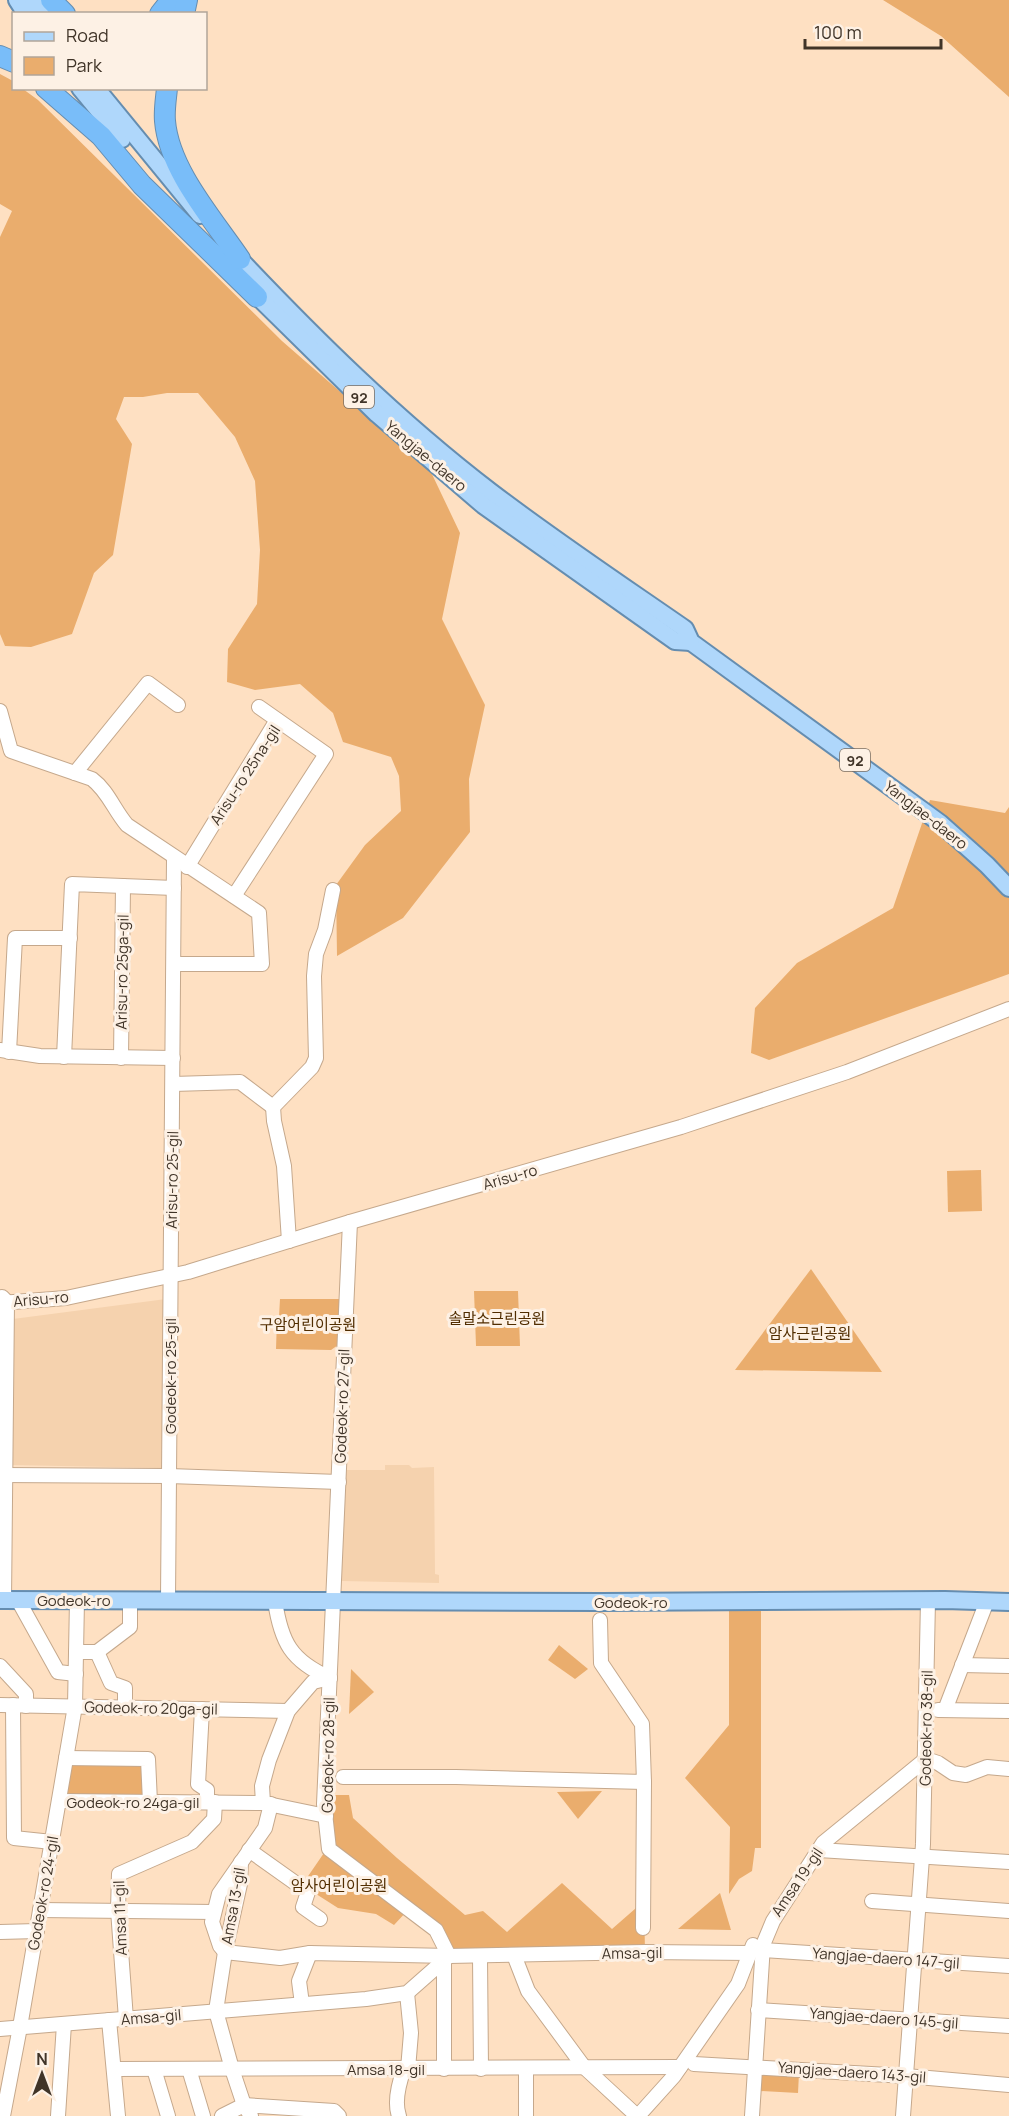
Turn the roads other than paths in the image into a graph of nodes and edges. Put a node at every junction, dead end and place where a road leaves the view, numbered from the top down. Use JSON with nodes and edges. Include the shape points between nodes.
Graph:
{"nodes":[{"id":1,"x":51,"y":0,"type":"edge"},
{"id":2,"x":171,"y":0,"type":"edge"},
{"id":3,"x":63,"y":12,"type":"edge"},
{"id":4,"x":162,"y":12,"type":"edge"},
{"id":5,"x":48,"y":90,"type":"edge"},
{"id":6,"x":82,"y":90,"type":"edge"},
{"id":7,"x":98,"y":90,"type":"edge"},
{"id":8,"x":167,"y":90,"type":"edge"},
{"id":9,"x":240,"y":259,"type":"junction"},
{"id":10,"x":257,"y":297,"type":"junction"},
{"id":11,"x":692,"y":642,"type":"junction"},
{"id":12,"x":178,"y":705,"type":"dead end"},
{"id":13,"x":259,"y":707,"type":"dead end"},
{"id":14,"x":0,"y":711,"type":"edge"},
{"id":15,"x":277,"y":720,"type":"junction"},
{"id":16,"x":5,"y":754,"type":"edge"},
{"id":17,"x":75,"y":773,"type":"junction"},
{"id":18,"x":174,"y":858,"type":"junction"},
{"id":19,"x":187,"y":867,"type":"junction"},
{"id":20,"x":123,"y":886,"type":"junction"},
{"id":21,"x":174,"y":888,"type":"junction"},
{"id":22,"x":1009,"y":888,"type":"edge"},
{"id":23,"x":333,"y":890,"type":"dead end"},
{"id":24,"x":234,"y":896,"type":"junction"},
{"id":25,"x":70,"y":938,"type":"junction"},
{"id":26,"x":174,"y":964,"type":"junction"},
{"id":27,"x":1009,"y":1009,"type":"edge"},
{"id":28,"x":5,"y":1051,"type":"edge"},
{"id":29,"x":64,"y":1057,"type":"junction"},
{"id":30,"x":121,"y":1058,"type":"junction"},
{"id":31,"x":173,"y":1058,"type":"junction"},
{"id":32,"x":173,"y":1084,"type":"junction"},
{"id":33,"x":273,"y":1107,"type":"junction"},
{"id":34,"x":350,"y":1222,"type":"junction"},
{"id":35,"x":290,"y":1241,"type":"junction"},
{"id":36,"x":171,"y":1276,"type":"junction"},
{"id":37,"x":2,"y":1300,"type":"edge"},
{"id":38,"x":3,"y":1475,"type":"edge"},
{"id":39,"x":169,"y":1476,"type":"junction"},
{"id":40,"x":339,"y":1482,"type":"junction"},
{"id":41,"x":8,"y":1600,"type":"edge"},
{"id":42,"x":77,"y":1600,"type":"junction"},
{"id":43,"x":130,"y":1600,"type":"junction"},
{"id":44,"x":168,"y":1600,"type":"junction"},
{"id":45,"x":928,"y":1600,"type":"junction"},
{"id":46,"x":275,"y":1601,"type":"junction"},
{"id":47,"x":333,"y":1601,"type":"junction"},
{"id":48,"x":987,"y":1601,"type":"junction"},
{"id":49,"x":1009,"y":1602,"type":"edge"},
{"id":50,"x":600,"y":1620,"type":"dead end"},
{"id":51,"x":76,"y":1652,"type":"junction"},
{"id":52,"x":97,"y":1652,"type":"junction"},
{"id":53,"x":962,"y":1665,"type":"junction"},
{"id":54,"x":0,"y":1666,"type":"edge"},
{"id":55,"x":1009,"y":1666,"type":"edge"},
{"id":56,"x":76,"y":1674,"type":"junction"},
{"id":57,"x":330,"y":1678,"type":"junction"},
{"id":58,"x":13,"y":1706,"type":"edge"},
{"id":59,"x":75,"y":1706,"type":"junction"},
{"id":60,"x":125,"y":1707,"type":"junction"},
{"id":61,"x":202,"y":1709,"type":"junction"},
{"id":62,"x":288,"y":1710,"type":"junction"},
{"id":63,"x":927,"y":1710,"type":"junction"},
{"id":64,"x":945,"y":1710,"type":"junction"},
{"id":65,"x":1009,"y":1711,"type":"edge"},
{"id":66,"x":66,"y":1758,"type":"junction"},
{"id":67,"x":926,"y":1759,"type":"junction"},
{"id":68,"x":1009,"y":1769,"type":"edge"},
{"id":69,"x":343,"y":1777,"type":"dead end"},
{"id":70,"x":644,"y":1782,"type":"junction"},
{"id":71,"x":59,"y":1801,"type":"junction"},
{"id":72,"x":150,"y":1802,"type":"junction"},
{"id":73,"x":211,"y":1802,"type":"junction"},
{"id":74,"x":267,"y":1803,"type":"junction"},
{"id":75,"x":326,"y":1816,"type":"junction"},
{"id":76,"x":52,"y":1842,"type":"junction"},
{"id":77,"x":819,"y":1850,"type":"junction"},
{"id":78,"x":246,"y":1855,"type":"junction"},
{"id":79,"x":923,"y":1857,"type":"junction"},
{"id":80,"x":1009,"y":1862,"type":"edge"},
{"id":81,"x":872,"y":1901,"type":"dead end"},
{"id":82,"x":919,"y":1904,"type":"junction"},
{"id":83,"x":40,"y":1910,"type":"junction"},
{"id":84,"x":118,"y":1910,"type":"junction"},
{"id":85,"x":1009,"y":1911,"type":"edge"},
{"id":86,"x":214,"y":1912,"type":"junction"},
{"id":87,"x":320,"y":1919,"type":"dead end"},
{"id":88,"x":643,"y":1928,"type":"dead end"},
{"id":89,"x":37,"y":1931,"type":"junction"},
{"id":90,"x":0,"y":1932,"type":"edge"},
{"id":91,"x":756,"y":1951,"type":"junction"},
{"id":92,"x":225,"y":1952,"type":"junction"},
{"id":93,"x":310,"y":1953,"type":"junction"},
{"id":94,"x":514,"y":1955,"type":"junction"},
{"id":95,"x":480,"y":1956,"type":"junction"},
{"id":96,"x":447,"y":1958,"type":"junction"},
{"id":97,"x":915,"y":1960,"type":"junction"},
{"id":98,"x":1009,"y":1966,"type":"edge"},
{"id":99,"x":407,"y":1993,"type":"junction"},
{"id":100,"x":302,"y":2004,"type":"junction"},
{"id":101,"x":758,"y":2010,"type":"junction"},
{"id":102,"x":216,"y":2011,"type":"junction"},
{"id":103,"x":126,"y":2019,"type":"junction"},
{"id":104,"x":109,"y":2020,"type":"junction"},
{"id":105,"x":911,"y":2020,"type":"junction"},
{"id":106,"x":64,"y":2024,"type":"junction"},
{"id":107,"x":1009,"y":2026,"type":"edge"},
{"id":108,"x":20,"y":2027,"type":"junction"},
{"id":109,"x":0,"y":2029,"type":"edge"},
{"id":110,"x":687,"y":2065,"type":"junction"},
{"id":111,"x":755,"y":2066,"type":"junction"},
{"id":112,"x":584,"y":2067,"type":"junction"},
{"id":113,"x":114,"y":2069,"type":"junction"},
{"id":114,"x":154,"y":2069,"type":"junction"},
{"id":115,"x":189,"y":2069,"type":"junction"},
{"id":116,"x":232,"y":2069,"type":"junction"},
{"id":117,"x":406,"y":2069,"type":"junction"},
{"id":118,"x":444,"y":2069,"type":"junction"},
{"id":119,"x":481,"y":2069,"type":"junction"},
{"id":120,"x":526,"y":2069,"type":"junction"},
{"id":121,"x":906,"y":2076,"type":"junction"},
{"id":122,"x":1009,"y":2085,"type":"edge"},
{"id":123,"x":248,"y":2111,"type":"edge"},
{"id":124,"x":3,"y":2116,"type":"edge"},
{"id":125,"x":58,"y":2116,"type":"edge"},
{"id":126,"x":118,"y":2116,"type":"edge"},
{"id":127,"x":168,"y":2116,"type":"edge"},
{"id":128,"x":203,"y":2116,"type":"edge"},
{"id":129,"x":222,"y":2116,"type":"edge"},
{"id":130,"x":339,"y":2116,"type":"edge"},
{"id":131,"x":399,"y":2116,"type":"edge"},
{"id":132,"x":526,"y":2116,"type":"edge"},
{"id":133,"x":637,"y":2116,"type":"edge"},
{"id":134,"x":752,"y":2116,"type":"edge"},
{"id":135,"x":903,"y":2116,"type":"edge"}],
"edges":[{"from":1,"to":3,"type":"highway"},
{"from":2,"to":4,"type":"highway"},
{"from":5,"to":10,"type":"highway","via":[[101,136],[142,185]]},
{"from":6,"to":10,"type":"main road","name":"Yangjae-daero","number":"92"},
{"from":7,"to":9,"type":"main road","name":"Yangjae-daero","number":"92"},
{"from":8,"to":9,"type":"highway","via":[[166,128],[178,168]]},
{"from":9,"to":11,"type":"main road","name":"Yangjae-daero","number":"92","via":[[288,311],[439,449],[500,499],[685,629]]},
{"from":10,"to":11,"type":"main road","name":"Yangjae-daero","number":"92","via":[[377,414],[483,505],[675,641]]},
{"from":11,"to":22,"type":"main road","name":"Yangjae-daero","number":"92","via":[[940,823]]},
{"from":12,"to":17,"type":"street","via":[[148,683]]},
{"from":13,"to":15,"type":"street"},
{"from":14,"to":16,"type":"street"},
{"from":15,"to":19,"type":"street","name":"Arisu-ro 25na-gil"},
{"from":15,"to":24,"type":"street","name":"Arisu-ro 25na-gil","via":[[326,754]]},
{"from":16,"to":17,"type":"street"},
{"from":17,"to":18,"type":"street","via":[[102,786],[127,825]]},
{"from":18,"to":19,"type":"street"},
{"from":18,"to":21,"type":"street","name":"Arisu-ro 25-gil"},
{"from":19,"to":24,"type":"street"},
{"from":20,"to":21,"type":"street"},
{"from":20,"to":25,"type":"street","via":[[72,884]]},
{"from":20,"to":30,"type":"street","name":"Arisu-ro 25ga-gil"},
{"from":21,"to":26,"type":"street","name":"Arisu-ro 25-gil"},
{"from":23,"to":33,"type":"street","via":[[316,954],[316,1058]]},
{"from":24,"to":26,"type":"street","via":[[259,913],[262,964]]},
{"from":25,"to":28,"type":"street","via":[[15,938]]},
{"from":25,"to":29,"type":"street"},
{"from":26,"to":31,"type":"street","name":"Arisu-ro 25-gil"},
{"from":27,"to":34,"type":"street","name":"Arisu-ro","via":[[847,1072],[681,1127]]},
{"from":28,"to":29,"type":"street"},
{"from":29,"to":30,"type":"street"},
{"from":30,"to":31,"type":"street"},
{"from":31,"to":32,"type":"street","name":"Arisu-ro 25-gil"},
{"from":32,"to":33,"type":"street","via":[[240,1082]]},
{"from":32,"to":36,"type":"street","name":"Arisu-ro 25-gil"},
{"from":33,"to":35,"type":"street","via":[[284,1166]]},
{"from":34,"to":35,"type":"street","name":"Arisu-ro"},
{"from":34,"to":40,"type":"street","name":"Godeok-ro 27-gil"},
{"from":35,"to":36,"type":"street","name":"Arisu-ro"},
{"from":36,"to":37,"type":"street","name":"Arisu-ro","via":[[66,1298]]},
{"from":36,"to":39,"type":"street","name":"Godeok-ro 25-gil"},
{"from":37,"to":38,"type":"street"},
{"from":38,"to":39,"type":"street"},
{"from":38,"to":41,"type":"street"},
{"from":39,"to":40,"type":"street","name":"Godeok-ro 27-gil"},
{"from":39,"to":44,"type":"street","name":"Godeok-ro 25-gil"},
{"from":40,"to":47,"type":"street","name":"Godeok-ro 27-gil"},
{"from":41,"to":42,"type":"main road","name":"Godeok-ro"},
{"from":41,"to":56,"type":"street","name":"Godeok-ro","via":[[58,1672]]},
{"from":42,"to":43,"type":"main road","name":"Godeok-ro"},
{"from":42,"to":51,"type":"street","name":"Godeok-ro 24-gil"},
{"from":43,"to":44,"type":"main road","name":"Godeok-ro"},
{"from":43,"to":52,"type":"street","name":"Godeok-ro","via":[[130,1627]]},
{"from":44,"to":46,"type":"main road","name":"Godeok-ro"},
{"from":45,"to":47,"type":"main road","name":"Godeok-ro"},
{"from":45,"to":48,"type":"main road","name":"Godeok-ro"},
{"from":45,"to":63,"type":"street","name":"Godeok-ro 38-gil"},
{"from":46,"to":47,"type":"main road","name":"Godeok-ro"},
{"from":46,"to":57,"type":"street","via":[[279,1627],[293,1654],[313,1671]]},
{"from":47,"to":57,"type":"street","name":"Godeok-ro 28-gil"},
{"from":48,"to":49,"type":"main road","name":"Godeok-ro"},
{"from":48,"to":53,"type":"street"},
{"from":50,"to":70,"type":"street","via":[[601,1663],[642,1724]]},
{"from":51,"to":52,"type":"street"},
{"from":51,"to":56,"type":"street","name":"Godeok-ro 24-gil"},
{"from":52,"to":60,"type":"street","via":[[111,1683],[125,1688]]},
{"from":53,"to":55,"type":"street"},
{"from":53,"to":64,"type":"street"},
{"from":54,"to":58,"type":"street","via":[[26,1694]]},
{"from":56,"to":59,"type":"street","name":"Godeok-ro 24-gil"},
{"from":57,"to":62,"type":"street","name":"Godeok-ro 28-gil","via":[[313,1682]]},
{"from":57,"to":75,"type":"street","name":"Godeok-ro 28-gil"},
{"from":58,"to":59,"type":"street","name":"Godeok-ro 20ga-gil"},
{"from":58,"to":76,"type":"street","via":[[14,1838]]},
{"from":59,"to":60,"type":"street","name":"Godeok-ro 20ga-gil"},
{"from":59,"to":66,"type":"street","name":"Godeok-ro 24-gil"},
{"from":60,"to":61,"type":"street","name":"Godeok-ro 20ga-gil"},
{"from":61,"to":62,"type":"street","name":"Godeok-ro 20ga-gil"},
{"from":61,"to":73,"type":"street","name":"Godeok-ro 24ga-gil","via":[[198,1784],[207,1790]]},
{"from":62,"to":74,"type":"street","name":"Godeok-ro 28-gil","via":[[262,1786]]},
{"from":63,"to":64,"type":"street"},
{"from":63,"to":67,"type":"street","name":"Godeok-ro 38-gil"},
{"from":64,"to":65,"type":"street"},
{"from":66,"to":71,"type":"street","name":"Godeok-ro 24-gil"},
{"from":66,"to":72,"type":"street","via":[[148,1759]]},
{"from":67,"to":68,"type":"street","via":[[966,1775],[987,1767]]},
{"from":67,"to":77,"type":"street","name":"Amsa 19-gil"},
{"from":67,"to":79,"type":"street","name":"Godeok-ro 38-gil"},
{"from":69,"to":70,"type":"street"},
{"from":70,"to":88,"type":"street"},
{"from":71,"to":72,"type":"street","name":"Godeok-ro 24ga-gil"},
{"from":71,"to":76,"type":"street","name":"Godeok-ro 24-gil"},
{"from":72,"to":73,"type":"street","name":"Godeok-ro 24ga-gil"},
{"from":73,"to":74,"type":"street","name":"Godeok-ro 24ga-gil"},
{"from":73,"to":84,"type":"street","name":"Amsa 11-gil","via":[[214,1819],[192,1842],[119,1874]]},
{"from":74,"to":75,"type":"street","name":"Godeok-ro 24ga-gil"},
{"from":74,"to":78,"type":"street","name":"Amsa 13-gil","via":[[266,1828]]},
{"from":75,"to":96,"type":"street","name":"Godeok-ro 28-gil","via":[[329,1849],[436,1930]]},
{"from":76,"to":83,"type":"street","name":"Godeok-ro 24-gil"},
{"from":77,"to":79,"type":"street"},
{"from":77,"to":91,"type":"street","name":"Amsa 19-gil"},
{"from":78,"to":86,"type":"street","name":"Amsa 13-gil","via":[[219,1894]]},
{"from":78,"to":87,"type":"street","via":[[308,1892],[303,1907]]},
{"from":78,"to":92,"type":"street","name":"Amsa 13-gil"},
{"from":79,"to":80,"type":"street"},
{"from":79,"to":82,"type":"street","name":"Godeok-ro 38-gil"},
{"from":81,"to":82,"type":"street"},
{"from":82,"to":85,"type":"street"},
{"from":82,"to":97,"type":"street","name":"Godeok-ro 38-gil"},
{"from":83,"to":84,"type":"street"},
{"from":83,"to":89,"type":"street","name":"Godeok-ro 24-gil"},
{"from":84,"to":86,"type":"street"},
{"from":84,"to":103,"type":"street","name":"Amsa 11-gil"},
{"from":86,"to":92,"type":"street","name":"Amsa 13-gil","via":[[212,1922]]},
{"from":89,"to":90,"type":"street"},
{"from":89,"to":108,"type":"street","name":"Godeok-ro 24-gil"},
{"from":91,"to":94,"type":"street","name":"Amsa-gil"},
{"from":91,"to":97,"type":"street","name":"Yangjae-daero 147-gil"},
{"from":91,"to":101,"type":"street"},
{"from":91,"to":110,"type":"street"},
{"from":92,"to":93,"type":"street","name":"Amsa-gil","via":[[280,1958]]},
{"from":92,"to":102,"type":"street","name":"Amsa 13-gil"},
{"from":93,"to":96,"type":"street","name":"Amsa-gil"},
{"from":93,"to":100,"type":"street","via":[[299,1981]]},
{"from":94,"to":95,"type":"street","name":"Amsa-gil"},
{"from":94,"to":112,"type":"street","via":[[528,1990]]},
{"from":95,"to":96,"type":"street","name":"Amsa-gil"},
{"from":95,"to":119,"type":"street"},
{"from":96,"to":99,"type":"street"},
{"from":96,"to":118,"type":"street"},
{"from":97,"to":98,"type":"street","name":"Yangjae-daero 147-gil"},
{"from":97,"to":105,"type":"street","name":"Godeok-ro 38-gil"},
{"from":99,"to":100,"type":"street","name":"Amsa-gil"},
{"from":99,"to":117,"type":"street","via":[[411,2033]]},
{"from":100,"to":102,"type":"street","name":"Amsa-gil"},
{"from":101,"to":105,"type":"street","name":"Yangjae-daero 145-gil"},
{"from":101,"to":111,"type":"street"},
{"from":102,"to":103,"type":"street","name":"Amsa-gil"},
{"from":102,"to":116,"type":"street"},
{"from":103,"to":104,"type":"street","name":"Amsa-gil"},
{"from":104,"to":106,"type":"street","name":"Amsa-gil"},
{"from":104,"to":113,"type":"street"},
{"from":105,"to":107,"type":"street","name":"Yangjae-daero 145-gil"},
{"from":105,"to":121,"type":"street","name":"Godeok-ro 38-gil"},
{"from":106,"to":108,"type":"street","name":"Amsa-gil"},
{"from":106,"to":125,"type":"street"},
{"from":108,"to":109,"type":"street","name":"Amsa-gil"},
{"from":108,"to":124,"type":"street","name":"Godeok-ro 24-gil"},
{"from":110,"to":111,"type":"street","name":"Yangjae-daero 143-gil"},
{"from":110,"to":112,"type":"street"},
{"from":110,"to":133,"type":"street"},
{"from":111,"to":121,"type":"street","name":"Yangjae-daero 143-gil"},
{"from":111,"to":134,"type":"street"},
{"from":112,"to":120,"type":"street","name":"Amsa 18-gil"},
{"from":112,"to":133,"type":"street"},
{"from":113,"to":114,"type":"street","name":"Amsa 18-gil"},
{"from":113,"to":126,"type":"street"},
{"from":114,"to":115,"type":"street","name":"Amsa 18-gil"},
{"from":114,"to":127,"type":"street"},
{"from":115,"to":116,"type":"street","name":"Amsa 18-gil"},
{"from":115,"to":128,"type":"street"},
{"from":116,"to":117,"type":"street","name":"Amsa 18-gil"},
{"from":116,"to":123,"type":"street"},
{"from":117,"to":118,"type":"street","name":"Amsa 18-gil"},
{"from":117,"to":131,"type":"street","via":[[400,2081]]},
{"from":118,"to":119,"type":"street","name":"Amsa 18-gil"},
{"from":119,"to":120,"type":"street","name":"Amsa 18-gil"},
{"from":120,"to":132,"type":"street"},
{"from":121,"to":122,"type":"street","name":"Yangjae-daero 143-gil"},
{"from":121,"to":135,"type":"street","name":"Godeok-ro 38-gil"},
{"from":123,"to":129,"type":"street"},
{"from":123,"to":130,"type":"street","via":[[334,2110]]}]}
